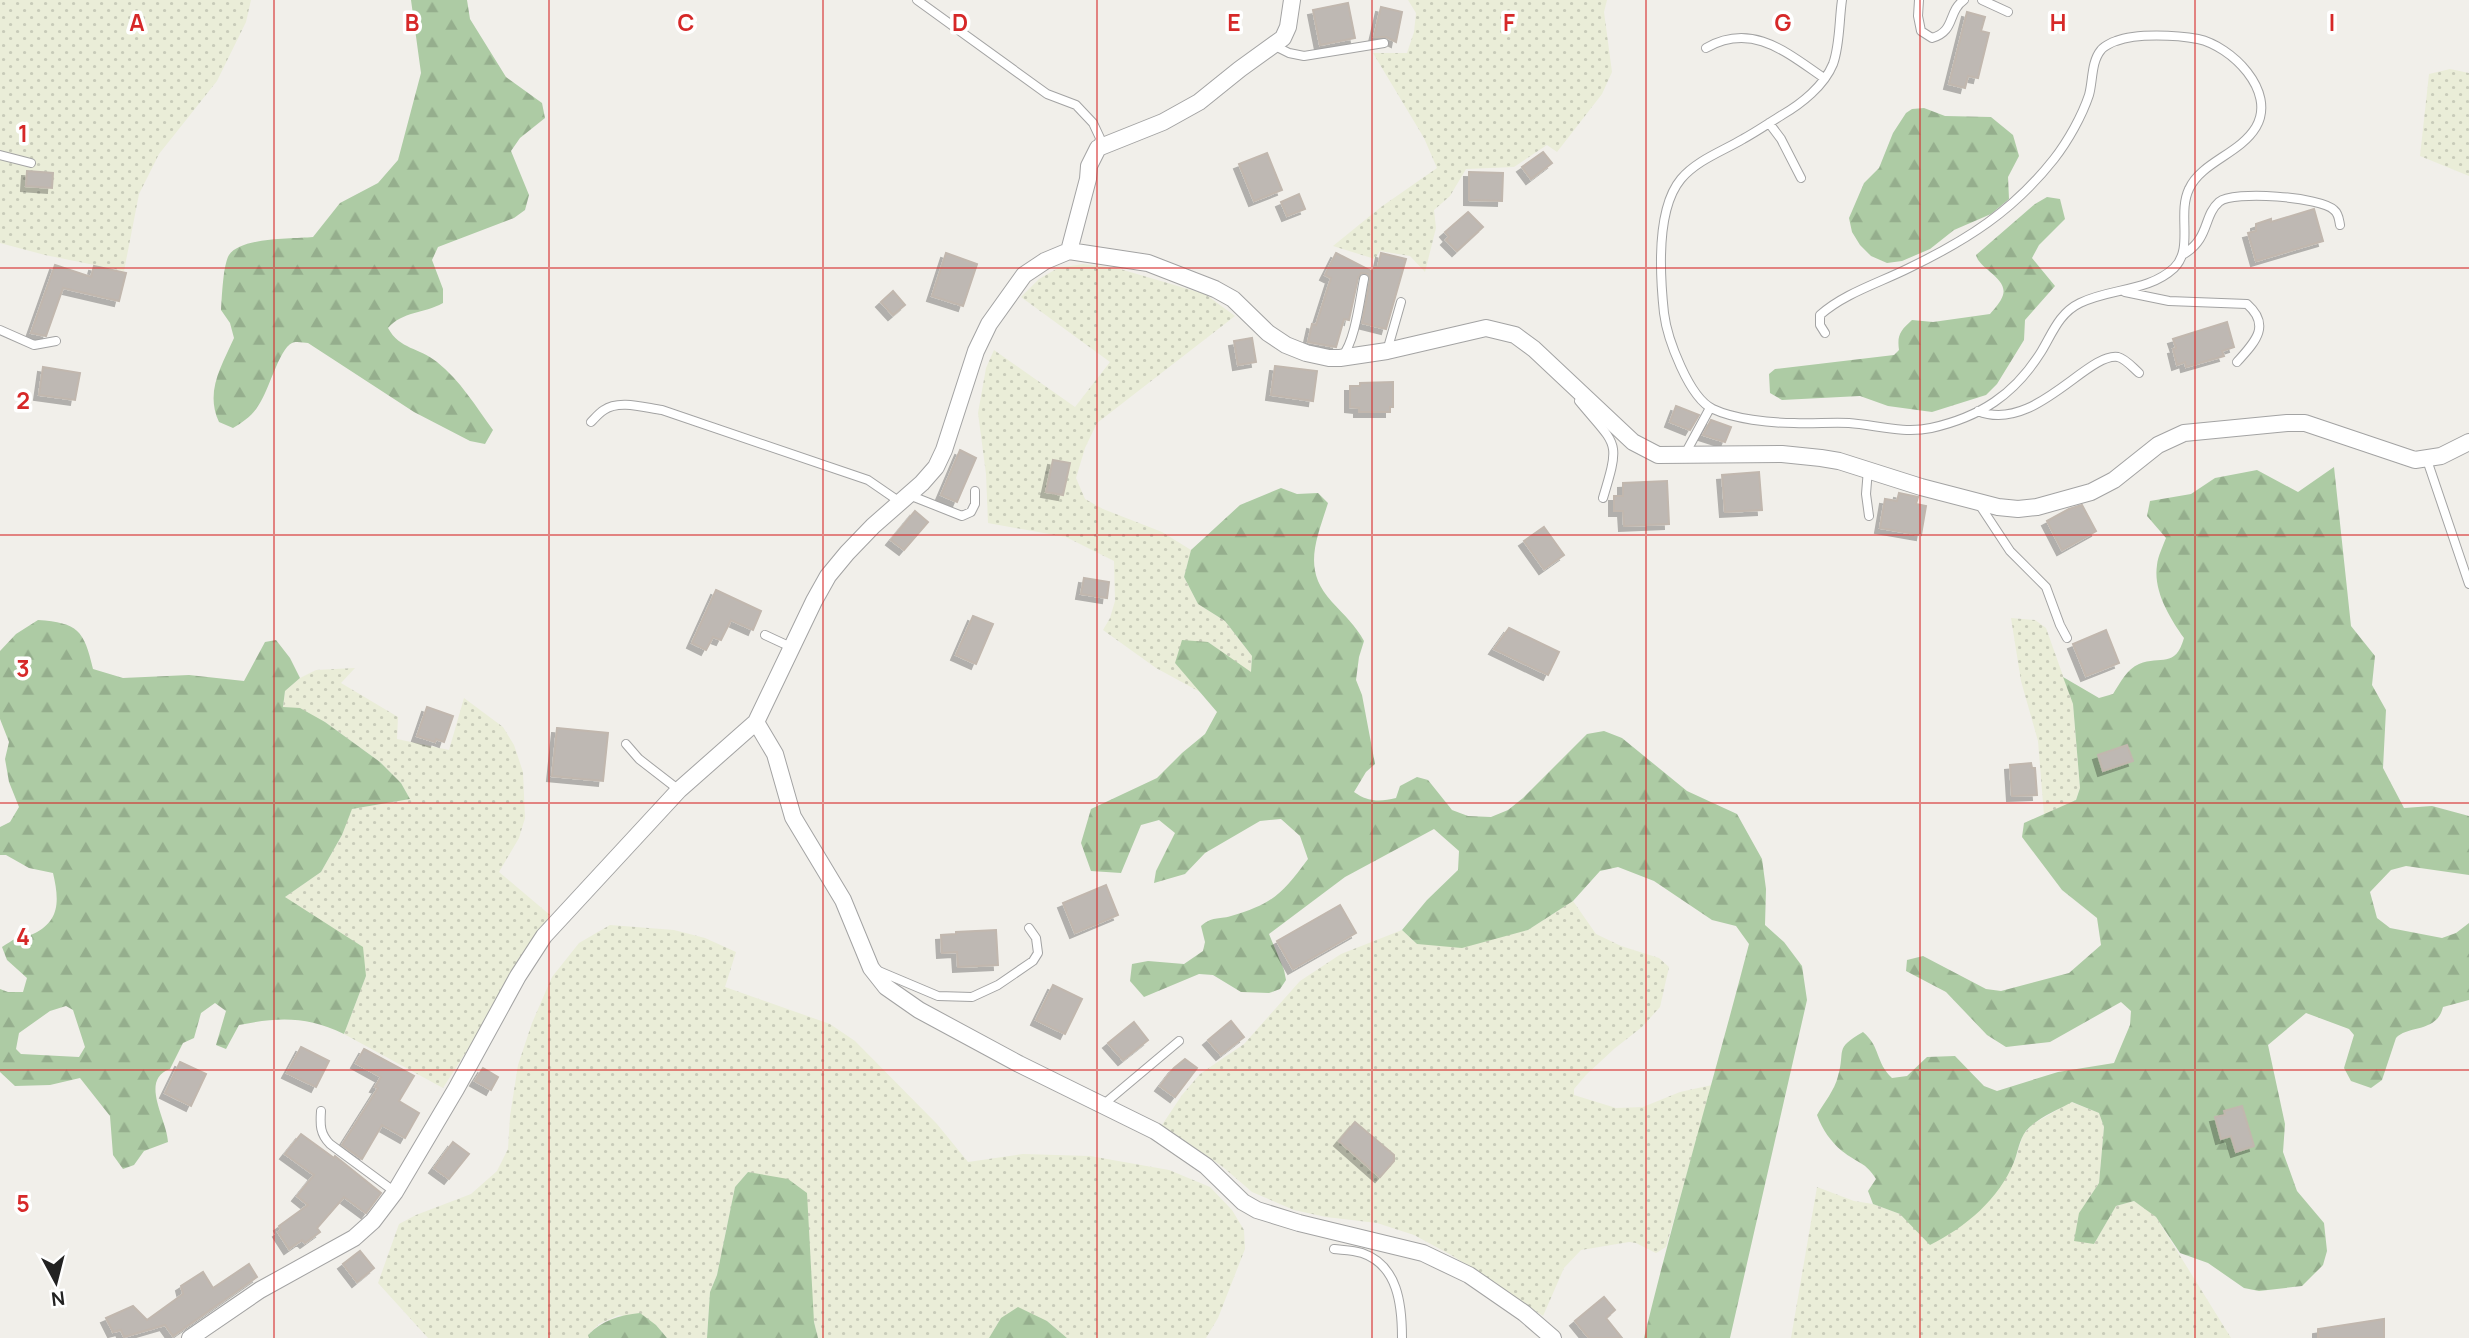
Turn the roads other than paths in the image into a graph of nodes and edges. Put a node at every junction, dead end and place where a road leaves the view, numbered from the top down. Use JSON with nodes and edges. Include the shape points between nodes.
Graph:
{"nodes":[{"id":1,"x":917,"y":0,"type":"edge"},
{"id":2,"x":1292,"y":0,"type":"edge"},
{"id":3,"x":1919,"y":0,"type":"edge"},
{"id":4,"x":1964,"y":0,"type":"edge"},
{"id":5,"x":1982,"y":0,"type":"edge"},
{"id":6,"x":1840,"y":2,"type":"edge"},
{"id":7,"x":2008,"y":12,"type":"dead end"},
{"id":8,"x":1384,"y":43,"type":"dead end"},
{"id":9,"x":1273,"y":45,"type":"junction"},
{"id":10,"x":1706,"y":48,"type":"dead end"},
{"id":11,"x":1824,"y":78,"type":"junction"},
{"id":12,"x":1769,"y":123,"type":"junction"},
{"id":13,"x":1098,"y":148,"type":"junction"},
{"id":14,"x":0,"y":155,"type":"edge"},
{"id":15,"x":30,"y":163,"type":"dead end"},
{"id":16,"x":1801,"y":178,"type":"dead end"},
{"id":17,"x":2340,"y":225,"type":"dead end"},
{"id":18,"x":1069,"y":251,"type":"junction"},
{"id":19,"x":2184,"y":254,"type":"junction"},
{"id":20,"x":1364,"y":279,"type":"dead end"},
{"id":21,"x":2122,"y":291,"type":"junction"},
{"id":22,"x":1401,"y":302,"type":"dead end"},
{"id":23,"x":0,"y":330,"type":"edge"},
{"id":24,"x":1825,"y":333,"type":"dead end"},
{"id":25,"x":56,"y":341,"type":"dead end"},
{"id":26,"x":1387,"y":351,"type":"junction"},
{"id":27,"x":1340,"y":358,"type":"junction"},
{"id":28,"x":2237,"y":362,"type":"dead end"},
{"id":29,"x":1559,"y":372,"type":"junction"},
{"id":30,"x":2139,"y":373,"type":"dead end"},
{"id":31,"x":1710,"y":408,"type":"junction"},
{"id":32,"x":1978,"y":411,"type":"junction"},
{"id":33,"x":591,"y":422,"type":"dead end"},
{"id":34,"x":2469,"y":442,"type":"edge"},
{"id":35,"x":1684,"y":457,"type":"junction"},
{"id":36,"x":2427,"y":460,"type":"junction"},
{"id":37,"x":1868,"y":469,"type":"junction"},
{"id":38,"x":975,"y":491,"type":"dead end"},
{"id":39,"x":905,"y":498,"type":"junction"},
{"id":40,"x":1603,"y":498,"type":"dead end"},
{"id":41,"x":1977,"y":502,"type":"junction"},
{"id":42,"x":1869,"y":516,"type":"dead end"},
{"id":43,"x":2469,"y":584,"type":"edge"},
{"id":44,"x":765,"y":635,"type":"dead end"},
{"id":45,"x":2067,"y":638,"type":"dead end"},
{"id":46,"x":793,"y":648,"type":"junction"},
{"id":47,"x":756,"y":722,"type":"junction"},
{"id":48,"x":626,"y":744,"type":"dead end"},
{"id":49,"x":678,"y":790,"type":"junction"},
{"id":50,"x":1029,"y":928,"type":"dead end"},
{"id":51,"x":871,"y":968,"type":"junction"},
{"id":52,"x":1179,"y":1041,"type":"dead end"},
{"id":53,"x":1104,"y":1104,"type":"junction"},
{"id":54,"x":321,"y":1111,"type":"dead end"},
{"id":55,"x":395,"y":1192,"type":"junction"},
{"id":56,"x":1334,"y":1250,"type":"dead end"},
{"id":57,"x":190,"y":1338,"type":"edge"},
{"id":58,"x":1402,"y":1338,"type":"edge"},
{"id":59,"x":1553,"y":1338,"type":"edge"}],
"edges":[{"from":1,"to":13,"type":"lane","via":[[1047,94],[1076,104],[1093,123],[1100,138]]},
{"from":2,"to":9,"type":"street","via":[[1288,27]]},
{"from":3,"to":4,"type":"lane","via":[[1921,31],[1932,38],[1943,35]]},
{"from":5,"to":7,"type":"lane"},
{"from":6,"to":11,"type":"lane","via":[[1833,64]]},
{"from":8,"to":9,"type":"lane","via":[[1304,56]]},
{"from":9,"to":13,"type":"street","via":[[1199,102]]},
{"from":10,"to":11,"type":"lane","via":[[1721,39],[1760,40]]},
{"from":11,"to":12,"type":"lane","via":[[1799,106]]},
{"from":12,"to":16,"type":"lane"},
{"from":12,"to":31,"type":"lane","via":[[1702,162],[1681,179],[1667,205],[1662,236],[1668,332],[1696,395]]},
{"from":13,"to":18,"type":"street","via":[[1089,166]]},
{"from":14,"to":15,"type":"lane"},
{"from":17,"to":19,"type":"lane","via":[[2334,209],[2325,205],[2230,197],[2218,203],[2205,232]]},
{"from":18,"to":27,"type":"street","via":[[1148,263],[1215,289],[1286,345]]},
{"from":18,"to":39,"type":"street","via":[[1024,275],[989,324],[936,467]]},
{"from":19,"to":21,"type":"lane","via":[[2160,277]]},
{"from":19,"to":24,"type":"lane","via":[[2183,205],[2190,185],[2256,127],[2260,99],[2254,80],[2221,50],[2201,40],[2138,36],[2113,41],[2095,61],[2088,96],[2061,150],[2027,192],[2005,212],[1946,249],[1829,307],[1819,315]]},
{"from":20,"to":27,"type":"lane","via":[[1346,352]]},
{"from":21,"to":28,"type":"lane","via":[[2169,302],[2247,304],[2261,321],[2250,347]]},
{"from":21,"to":32,"type":"lane","via":[[2078,303],[2059,320],[2027,374],[2006,395]]},
{"from":22,"to":26,"type":"lane"},
{"from":23,"to":25,"type":"lane","via":[[34,345]]},
{"from":26,"to":27,"type":"street"},
{"from":26,"to":29,"type":"street","via":[[1486,328],[1515,335]]},
{"from":29,"to":35,"type":"street","via":[[1633,442],[1658,455]]},
{"from":29,"to":40,"type":"lane","via":[[1611,439],[1613,467]]},
{"from":30,"to":32,"type":"lane","via":[[2121,358],[2112,357],[2029,406],[2004,416]]},
{"from":31,"to":32,"type":"lane","via":[[1780,423],[1849,423],[1889,430],[1929,429]]},
{"from":31,"to":35,"type":"lane"},
{"from":33,"to":39,"type":"lane","via":[[612,406],[662,411],[868,480]]},
{"from":34,"to":36,"type":"street"},
{"from":35,"to":37,"type":"street","via":[[1782,454]]},
{"from":36,"to":41,"type":"street","via":[[2305,423],[2200,430],[2171,437],[2114,480],[2071,499],[2018,509]]},
{"from":36,"to":43,"type":"lane"},
{"from":37,"to":41,"type":"street"},
{"from":37,"to":42,"type":"lane"},
{"from":38,"to":39,"type":"lane","via":[[971,512],[962,516]]},
{"from":39,"to":46,"type":"street","via":[[828,576]]},
{"from":41,"to":45,"type":"lane","via":[[2010,551],[2046,587]]},
{"from":44,"to":46,"type":"lane"},
{"from":46,"to":47,"type":"street"},
{"from":47,"to":49,"type":"street"},
{"from":47,"to":51,"type":"street","via":[[775,754],[793,817],[843,900]]},
{"from":48,"to":49,"type":"lane"},
{"from":49,"to":55,"type":"street","via":[[544,936]]},
{"from":50,"to":51,"type":"lane","via":[[1038,953],[1032,961],[972,997],[938,996]]},
{"from":51,"to":53,"type":"street","via":[[886,987],[919,1010]]},
{"from":52,"to":53,"type":"lane"},
{"from":53,"to":59,"type":"street","via":[[1206,1166],[1257,1210],[1423,1253],[1469,1275]]},
{"from":54,"to":55,"type":"lane","via":[[323,1136],[330,1144]]},
{"from":55,"to":57,"type":"street","via":[[354,1238],[260,1290]]},
{"from":56,"to":58,"type":"lane","via":[[1361,1252],[1381,1263],[1393,1280],[1402,1308]]}]}
